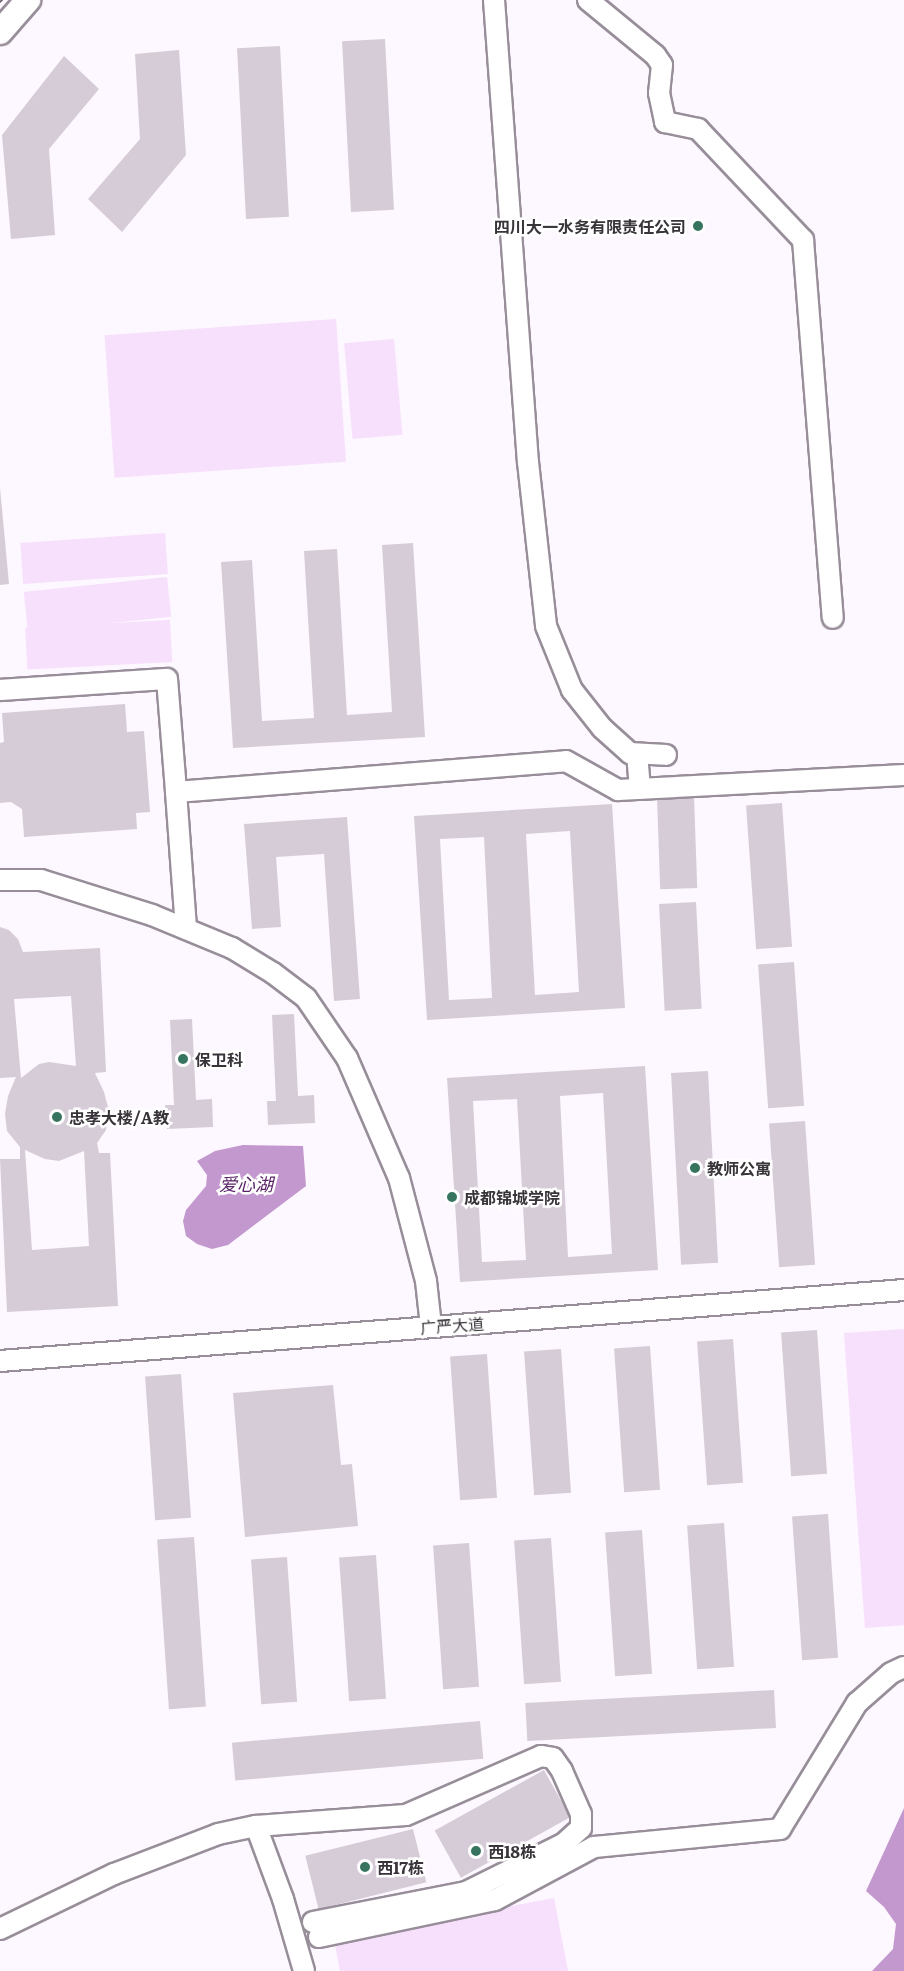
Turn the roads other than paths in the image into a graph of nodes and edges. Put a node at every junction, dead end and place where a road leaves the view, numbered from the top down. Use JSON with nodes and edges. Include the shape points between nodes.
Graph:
{"nodes":[{"id":1,"x":28,"y":0,"type":"edge"},
{"id":2,"x":494,"y":0,"type":"edge"},
{"id":3,"x":588,"y":0,"type":"edge"},
{"id":4,"x":0,"y":32,"type":"edge"},
{"id":5,"x":833,"y":618,"type":"dead end"},
{"id":6,"x":0,"y":690,"type":"edge"},
{"id":7,"x":637,"y":754,"type":"junction"},
{"id":8,"x":666,"y":755,"type":"dead end"},
{"id":9,"x":904,"y":775,"type":"edge"},
{"id":10,"x":640,"y":789,"type":"junction"},
{"id":11,"x":176,"y":792,"type":"junction"},
{"id":12,"x":0,"y":880,"type":"edge"},
{"id":13,"x":186,"y":929,"type":"junction"},
{"id":14,"x":904,"y":1290,"type":"edge"},
{"id":15,"x":431,"y":1326,"type":"junction"},
{"id":16,"x":0,"y":1360,"type":"edge"},
{"id":17,"x":904,"y":1666,"type":"edge"},
{"id":18,"x":256,"y":1826,"type":"junction"},
{"id":19,"x":0,"y":1929,"type":"edge"},
{"id":20,"x":304,"y":1971,"type":"edge"}],
"edges":[{"from":1,"to":4,"type":"main road"},
{"from":2,"to":7,"type":"street","via":[[528,462],[546,626],[572,690],[602,728],[630,753]]},
{"from":3,"to":5,"type":"street","via":[[662,65],[659,93],[664,122],[698,129],[803,240]]},
{"from":6,"to":11,"type":"street","via":[[167,679]]},
{"from":7,"to":8,"type":"street"},
{"from":7,"to":10,"type":"street"},
{"from":9,"to":10,"type":"street"},
{"from":10,"to":11,"type":"street","via":[[618,789],[566,761]]},
{"from":11,"to":13,"type":"street"},
{"from":12,"to":13,"type":"street","via":[[41,880]]},
{"from":13,"to":15,"type":"street","via":[[232,948],[306,998],[347,1058],[399,1178],[426,1281]]},
{"from":14,"to":15,"type":"street","name":"广严大道"},
{"from":15,"to":16,"type":"street","name":"广严大道"},
{"from":17,"to":18,"type":"street","via":[[857,1703],[780,1828],[594,1847],[495,1900],[316,1930],[466,1892],[563,1844],[581,1828],[581,1814],[553,1758],[542,1756],[406,1815]]},
{"from":18,"to":19,"type":"street","via":[[218,1834],[114,1874]]},
{"from":18,"to":20,"type":"street"}]}
